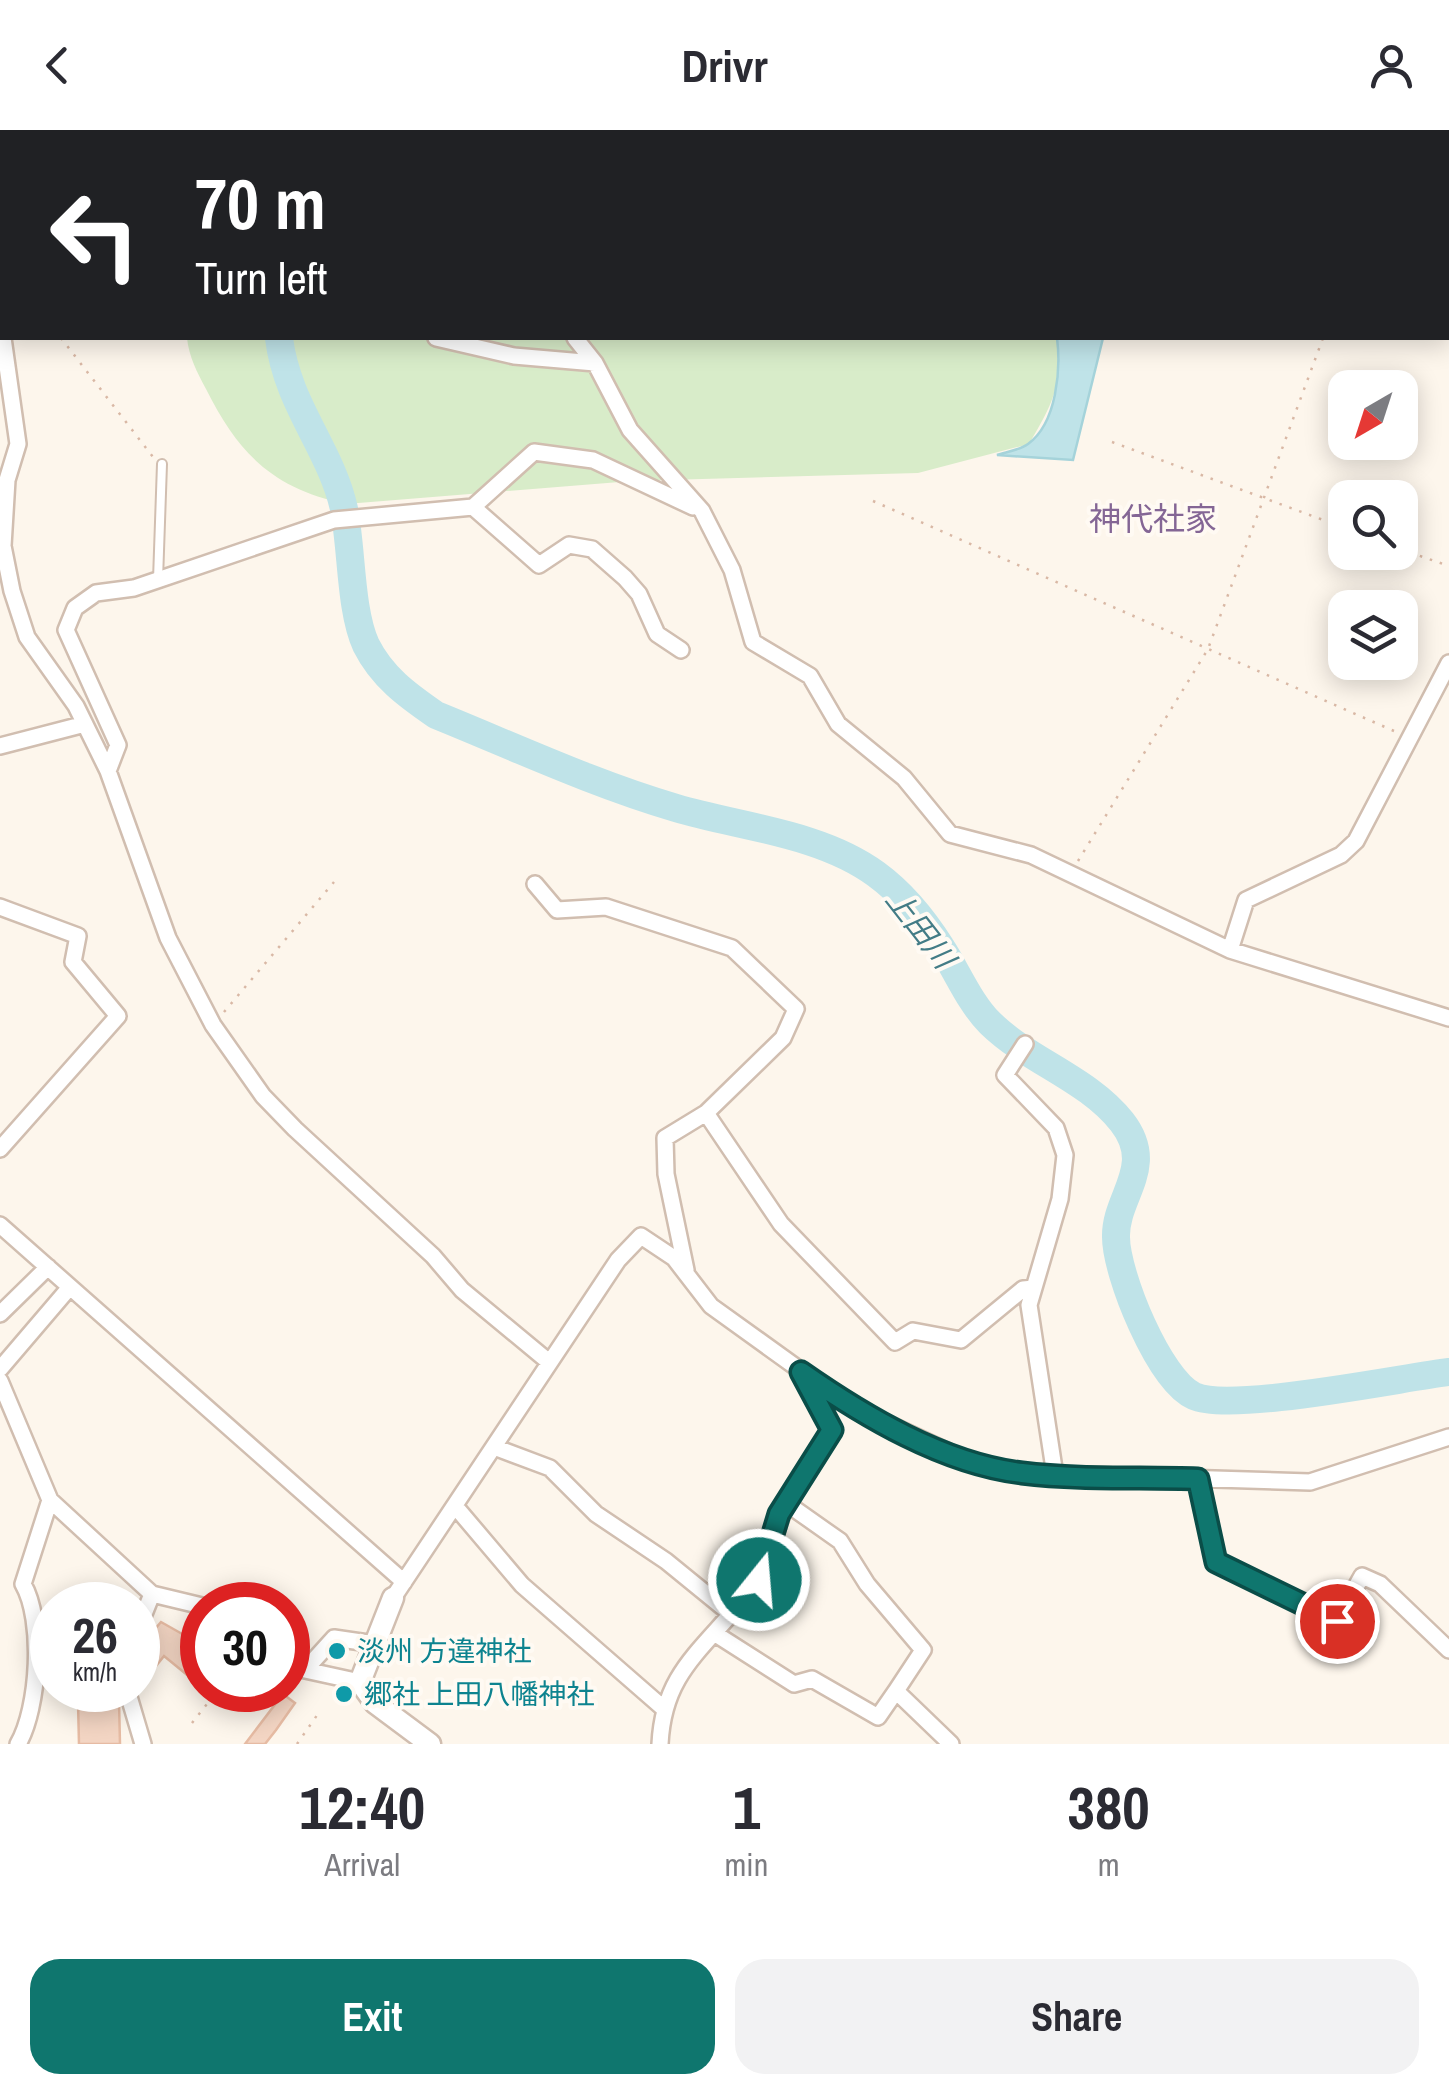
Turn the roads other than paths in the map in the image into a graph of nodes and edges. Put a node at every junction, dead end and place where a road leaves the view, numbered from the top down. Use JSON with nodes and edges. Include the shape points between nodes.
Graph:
{"nodes":[{"id":1,"x":4,"y":340,"type":"edge"},
{"id":2,"x":445,"y":340,"type":"edge"},
{"id":3,"x":576,"y":340,"type":"edge"},
{"id":4,"x":595,"y":363,"type":"junction"},
{"id":5,"x":0,"y":437,"type":"edge"},
{"id":6,"x":18,"y":444,"type":"junction"},
{"id":7,"x":162,"y":464,"type":"road end"},
{"id":8,"x":472,"y":507,"type":"junction"},
{"id":9,"x":702,"y":512,"type":"junction"},
{"id":10,"x":158,"y":580,"type":"junction"},
{"id":11,"x":680,"y":650,"type":"dead end"},
{"id":12,"x":1449,"y":663,"type":"edge"},
{"id":13,"x":84,"y":724,"type":"junction"},
{"id":14,"x":0,"y":746,"type":"edge"},
{"id":15,"x":108,"y":771,"type":"junction"},
{"id":16,"x":534,"y":884,"type":"dead end"},
{"id":17,"x":0,"y":907,"type":"edge"},
{"id":18,"x":1230,"y":950,"type":"junction"},
{"id":19,"x":1449,"y":1018,"type":"edge"},
{"id":20,"x":1025,"y":1044,"type":"dead end"},
{"id":21,"x":706,"y":1113,"type":"junction"},
{"id":22,"x":0,"y":1149,"type":"edge"},
{"id":23,"x":0,"y":1225,"type":"edge"},
{"id":24,"x":48,"y":1267,"type":"junction"},
{"id":25,"x":686,"y":1274,"type":"junction"},
{"id":26,"x":70,"y":1287,"type":"junction"},
{"id":27,"x":1034,"y":1288,"type":"junction"},
{"id":28,"x":0,"y":1314,"type":"edge"},
{"id":29,"x":549,"y":1362,"type":"junction"},
{"id":30,"x":0,"y":1369,"type":"edge"},
{"id":31,"x":801,"y":1372,"type":"junction"},
{"id":32,"x":0,"y":1381,"type":"edge"},
{"id":33,"x":1449,"y":1436,"type":"edge"},
{"id":34,"x":494,"y":1447,"type":"junction"},
{"id":35,"x":1055,"y":1475,"type":"junction"},
{"id":36,"x":1198,"y":1479,"type":"junction"},
{"id":37,"x":50,"y":1500,"type":"junction"},
{"id":38,"x":786,"y":1503,"type":"junction"},
{"id":39,"x":454,"y":1506,"type":"junction"},
{"id":40,"x":139,"y":1582,"type":"edge"},
{"id":41,"x":398,"y":1590,"type":"junction"},
{"id":42,"x":731,"y":1614,"type":"junction"},
{"id":43,"x":714,"y":1633,"type":"junction"},
{"id":44,"x":376,"y":1644,"type":"junction"},
{"id":45,"x":1449,"y":1650,"type":"edge"},
{"id":46,"x":310,"y":1664,"type":"edge"},
{"id":47,"x":310,"y":1671,"type":"edge"},
{"id":48,"x":360,"y":1682,"type":"junction"},
{"id":49,"x":896,"y":1692,"type":"junction"},
{"id":50,"x":662,"y":1707,"type":"junction"},
{"id":51,"x":134,"y":1712,"type":"edge"},
{"id":52,"x":18,"y":1744,"type":"edge"},
{"id":53,"x":143,"y":1744,"type":"edge"},
{"id":54,"x":430,"y":1744,"type":"edge"},
{"id":55,"x":660,"y":1744,"type":"edge"},
{"id":56,"x":952,"y":1744,"type":"edge"}],
"edges":[{"from":1,"to":6,"type":"street"},
{"from":2,"to":4,"type":"street","via":[[514,356]]},
{"from":3,"to":4,"type":"street"},
{"from":4,"to":9,"type":"street","via":[[630,430]]},
{"from":5,"to":6,"type":"street"},
{"from":6,"to":13,"type":"street","via":[[7,480],[3,546],[12,591],[28,637]]},
{"from":7,"to":10,"type":"lane"},
{"from":8,"to":9,"type":"street","via":[[534,452],[593,460]]},
{"from":8,"to":10,"type":"street","via":[[334,520]]},
{"from":8,"to":11,"type":"street","via":[[539,566],[569,545],[592,549],[639,594],[657,634]]},
{"from":9,"to":18,"type":"street","via":[[732,570],[753,642],[810,676],[838,724],[904,778],[950,834],[1031,855]]},
{"from":10,"to":15,"type":"street","via":[[96,594],[75,608],[66,630],[118,745]]},
{"from":12,"to":18,"type":"street","via":[[1356,841],[1341,856],[1246,900]]},
{"from":13,"to":14,"type":"street"},
{"from":13,"to":15,"type":"street"},
{"from":15,"to":29,"type":"street","via":[[168,938],[213,1025],[264,1096],[462,1290]]},
{"from":16,"to":21,"type":"street","via":[[557,910],[606,907],[732,948],[796,1009],[783,1038]]},
{"from":17,"to":22,"type":"street","via":[[78,936],[73,962],[118,1016]]},
{"from":18,"to":19,"type":"street"},
{"from":20,"to":27,"type":"street","via":[[1004,1074],[1056,1128],[1064,1155],[1060,1199]]},
{"from":21,"to":25,"type":"street","via":[[665,1138]]},
{"from":21,"to":27,"type":"street","via":[[781,1224],[895,1342],[913,1331],[962,1340],[1022,1289]]},
{"from":23,"to":24,"type":"street"},
{"from":24,"to":26,"type":"street"},
{"from":24,"to":28,"type":"street"},
{"from":25,"to":29,"type":"street","via":[[641,1236]]},
{"from":25,"to":31,"type":"street","via":[[711,1306]]},
{"from":26,"to":30,"type":"street"},
{"from":26,"to":41,"type":"street"},
{"from":27,"to":35,"type":"street","via":[[1029,1305]]},
{"from":29,"to":34,"type":"street"},
{"from":31,"to":35,"type":"street","via":[[850,1406],[966,1460]]},
{"from":31,"to":38,"type":"street","via":[[832,1430]]},
{"from":32,"to":37,"type":"street"},
{"from":33,"to":36,"type":"street","via":[[1310,1482]]},
{"from":34,"to":39,"type":"street"},
{"from":34,"to":42,"type":"street","via":[[550,1468],[596,1514]]},
{"from":35,"to":36,"type":"street"},
{"from":36,"to":45,"type":"street","via":[[1216,1562],[1337,1621],[1362,1576],[1380,1584]]},
{"from":37,"to":40,"type":"street"},
{"from":37,"to":52,"type":"street","via":[[23,1584],[37,1641],[34,1687]]},
{"from":38,"to":42,"type":"street","via":[[759,1580]]},
{"from":38,"to":49,"type":"street","via":[[840,1541],[866,1584],[923,1650]]},
{"from":39,"to":41,"type":"street"},
{"from":39,"to":50,"type":"street","via":[[522,1586]]},
{"from":41,"to":44,"type":"street"},
{"from":42,"to":43,"type":"street"},
{"from":43,"to":49,"type":"street","via":[[794,1684],[812,1679],[878,1717]]},
{"from":43,"to":50,"type":"street","via":[[681,1670]]},
{"from":44,"to":46,"type":"street","via":[[334,1638]]},
{"from":44,"to":48,"type":"street"},
{"from":47,"to":48,"type":"street"},
{"from":48,"to":54,"type":"street","via":[[375,1703]]},
{"from":49,"to":56,"type":"street"},
{"from":50,"to":55,"type":"street"},
{"from":51,"to":53,"type":"street"}]}
